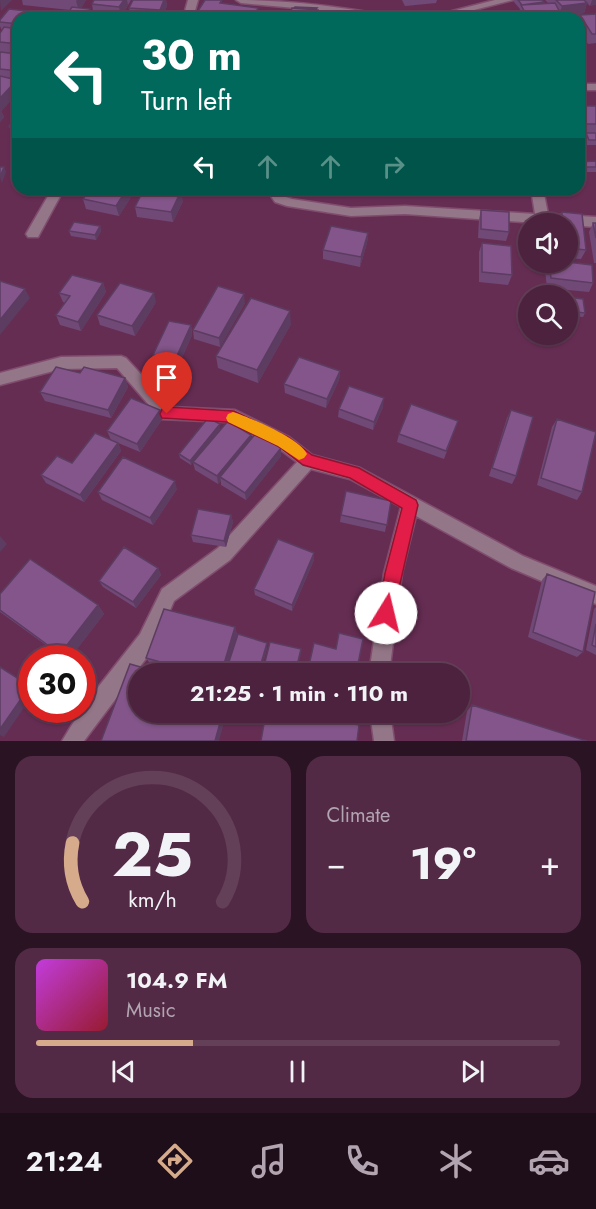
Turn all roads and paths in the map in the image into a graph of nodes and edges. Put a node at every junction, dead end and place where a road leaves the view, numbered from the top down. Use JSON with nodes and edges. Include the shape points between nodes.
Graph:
{"nodes":[{"id":1,"x":241,"y":0,"type":"edge"},
{"id":2,"x":508,"y":0,"type":"edge"},
{"id":3,"x":320,"y":12,"type":"edge"},
{"id":4,"x":471,"y":12,"type":"edge"},
{"id":5,"x":55,"y":195,"type":"edge"},
{"id":6,"x":276,"y":195,"type":"edge"},
{"id":7,"x":538,"y":195,"type":"edge"},
{"id":8,"x":541,"y":213,"type":"edge"},
{"id":9,"x":518,"y":217,"type":"edge"},
{"id":10,"x":578,"y":221,"type":"edge"},
{"id":11,"x":596,"y":222,"type":"edge"},
{"id":12,"x":33,"y":234,"type":"dead end"},
{"id":13,"x":0,"y":380,"type":"edge"},
{"id":14,"x":308,"y":461,"type":"junction"},
{"id":15,"x":410,"y":505,"type":"junction"},
{"id":16,"x":596,"y":595,"type":"edge"},
{"id":17,"x":381,"y":663,"type":"edge"},
{"id":18,"x":382,"y":723,"type":"edge"},
{"id":19,"x":72,"y":741,"type":"edge"},
{"id":20,"x":384,"y":741,"type":"edge"}],
"edges":[{"from":1,"to":3,"type":"street"},
{"from":2,"to":4,"type":"street","via":[[491,9]]},
{"from":5,"to":12,"type":"street"},
{"from":6,"to":9,"type":"street","via":[[291,203],[351,212],[405,210]]},
{"from":7,"to":8,"type":"street"},
{"from":10,"to":11,"type":"street"},
{"from":13,"to":14,"type":"street","via":[[61,363],[121,362],[167,414],[229,416],[283,442]]},
{"from":14,"to":15,"type":"street","via":[[354,472]]},
{"from":14,"to":19,"type":"street","via":[[224,554],[168,596],[147,641]]},
{"from":15,"to":16,"type":"street","via":[[517,562]]},
{"from":15,"to":17,"type":"street","via":[[393,573]]},
{"from":18,"to":20,"type":"street"}]}
